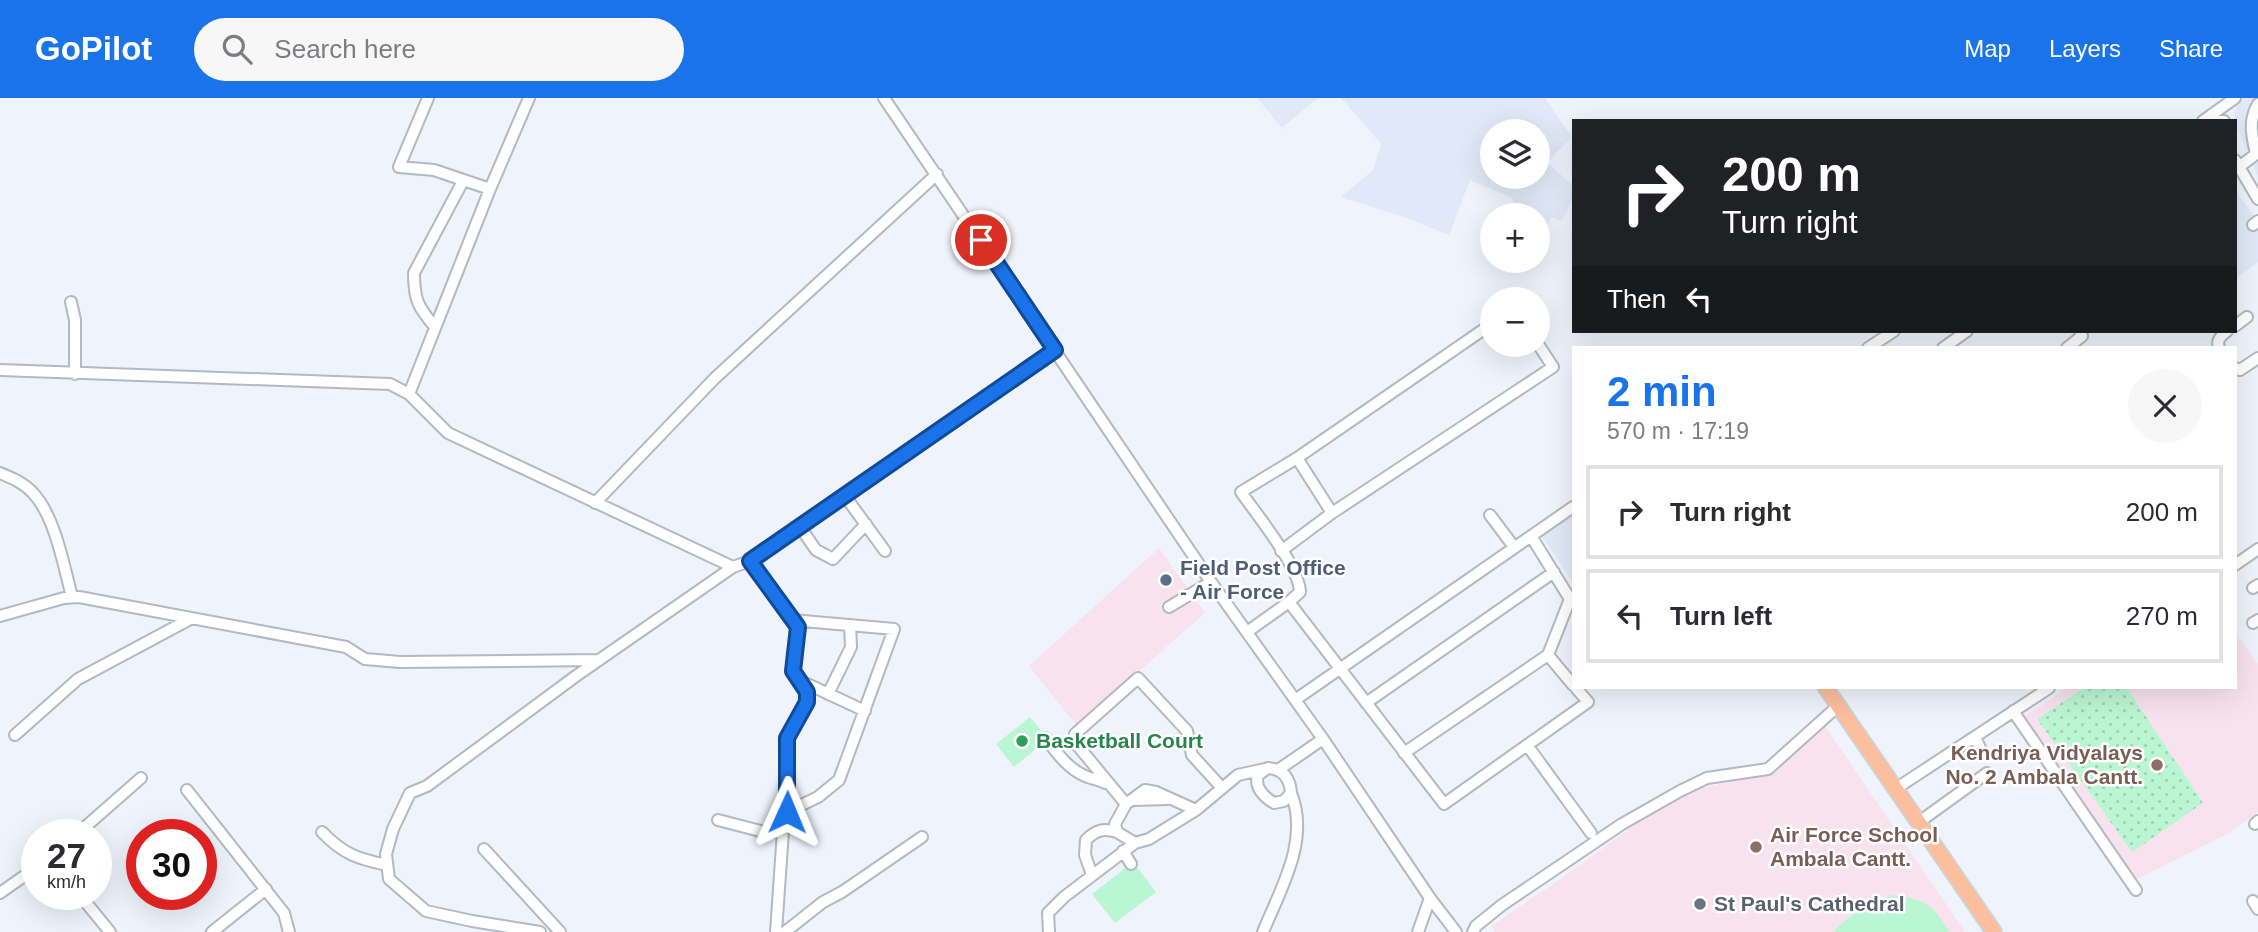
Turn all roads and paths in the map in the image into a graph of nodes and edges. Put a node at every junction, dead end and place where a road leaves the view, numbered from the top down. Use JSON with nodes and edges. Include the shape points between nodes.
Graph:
{"nodes":[{"id":1,"x":428,"y":98,"type":"edge"},
{"id":2,"x":529,"y":98,"type":"edge"},
{"id":3,"x":884,"y":98,"type":"edge"},
{"id":4,"x":2232,"y":101,"type":"edge"},
{"id":5,"x":2258,"y":104,"type":"edge"},
{"id":6,"x":2215,"y":119,"type":"edge"},
{"id":7,"x":2237,"y":163,"type":"edge"},
{"id":8,"x":937,"y":174,"type":"junction"},
{"id":9,"x":463,"y":181,"type":"junction"},
{"id":10,"x":490,"y":189,"type":"junction"},
{"id":11,"x":2258,"y":199,"type":"edge"},
{"id":12,"x":71,"y":302,"type":"dead end"},
{"id":13,"x":2247,"y":317,"type":"dead end"},
{"id":14,"x":2237,"y":324,"type":"edge"},
{"id":15,"x":435,"y":327,"type":"junction"},
{"id":16,"x":1480,"y":332,"type":"edge"},
{"id":17,"x":1891,"y":333,"type":"edge"},
{"id":18,"x":1964,"y":333,"type":"edge"},
{"id":19,"x":2081,"y":333,"type":"edge"},
{"id":20,"x":1871,"y":346,"type":"edge"},
{"id":21,"x":1946,"y":346,"type":"edge"},
{"id":22,"x":2070,"y":346,"type":"edge"},
{"id":23,"x":1055,"y":350,"type":"junction"},
{"id":24,"x":1546,"y":357,"type":"edge"},
{"id":25,"x":2258,"y":358,"type":"edge"},
{"id":26,"x":2237,"y":369,"type":"edge"},
{"id":27,"x":0,"y":370,"type":"edge"},
{"id":28,"x":75,"y":374,"type":"junction"},
{"id":29,"x":408,"y":394,"type":"junction"},
{"id":30,"x":1297,"y":458,"type":"junction"},
{"id":31,"x":0,"y":473,"type":"edge"},
{"id":32,"x":845,"y":496,"type":"junction"},
{"id":33,"x":595,"y":503,"type":"junction"},
{"id":34,"x":1572,"y":508,"type":"edge"},
{"id":35,"x":1332,"y":513,"type":"junction"},
{"id":36,"x":1490,"y":514,"type":"dead end"},
{"id":37,"x":866,"y":524,"type":"junction"},
{"id":38,"x":800,"y":527,"type":"junction"},
{"id":39,"x":1531,"y":536,"type":"junction"},
{"id":40,"x":1514,"y":547,"type":"junction"},
{"id":41,"x":2258,"y":549,"type":"edge"},
{"id":42,"x":885,"y":551,"type":"dead end"},
{"id":43,"x":1281,"y":551,"type":"junction"},
{"id":44,"x":750,"y":561,"type":"junction"},
{"id":45,"x":2237,"y":564,"type":"edge"},
{"id":46,"x":733,"y":567,"type":"junction"},
{"id":47,"x":1554,"y":572,"type":"junction"},
{"id":48,"x":1211,"y":582,"type":"junction"},
{"id":49,"x":72,"y":597,"type":"junction"},
{"id":50,"x":1290,"y":603,"type":"junction"},
{"id":51,"x":1169,"y":607,"type":"dead end"},
{"id":52,"x":0,"y":616,"type":"edge"},
{"id":53,"x":192,"y":618,"type":"junction"},
{"id":54,"x":792,"y":620,"type":"junction"},
{"id":55,"x":850,"y":625,"type":"junction"},
{"id":56,"x":1247,"y":632,"type":"junction"},
{"id":57,"x":1548,"y":656,"type":"junction"},
{"id":58,"x":599,"y":660,"type":"junction"},
{"id":59,"x":1341,"y":670,"type":"junction"},
{"id":60,"x":800,"y":681,"type":"junction"},
{"id":61,"x":1572,"y":684,"type":"edge"},
{"id":62,"x":1577,"y":689,"type":"edge"},
{"id":63,"x":1827,"y":689,"type":"edge"},
{"id":64,"x":1838,"y":689,"type":"edge"},
{"id":65,"x":2047,"y":689,"type":"edge"},
{"id":66,"x":828,"y":694,"type":"junction"},
{"id":67,"x":1296,"y":700,"type":"junction"},
{"id":68,"x":1366,"y":703,"type":"junction"},
{"id":69,"x":1838,"y":706,"type":"junction"},
{"id":70,"x":865,"y":711,"type":"junction"},
{"id":71,"x":2013,"y":711,"type":"junction"},
{"id":72,"x":15,"y":735,"type":"dead end"},
{"id":73,"x":1975,"y":737,"type":"junction"},
{"id":74,"x":1045,"y":738,"type":"dead end"},
{"id":75,"x":1322,"y":738,"type":"junction"},
{"id":76,"x":1527,"y":745,"type":"junction"},
{"id":77,"x":1082,"y":751,"type":"junction"},
{"id":78,"x":1982,"y":752,"type":"dead end"},
{"id":79,"x":1404,"y":754,"type":"junction"},
{"id":80,"x":1073,"y":768,"type":"junction"},
{"id":81,"x":1265,"y":769,"type":"junction"},
{"id":82,"x":1278,"y":770,"type":"junction"},
{"id":83,"x":1987,"y":773,"type":"dead end"},
{"id":84,"x":141,"y":778,"type":"dead end"},
{"id":85,"x":1903,"y":784,"type":"junction"},
{"id":86,"x":1111,"y":787,"type":"junction"},
{"id":87,"x":1222,"y":789,"type":"junction"},
{"id":88,"x":187,"y":790,"type":"dead end"},
{"id":89,"x":1291,"y":793,"type":"junction"},
{"id":90,"x":1129,"y":802,"type":"junction"},
{"id":91,"x":1196,"y":810,"type":"junction"},
{"id":92,"x":787,"y":812,"type":"junction"},
{"id":93,"x":1926,"y":817,"type":"junction"},
{"id":94,"x":94,"y":819,"type":"edge"},
{"id":95,"x":718,"y":820,"type":"dead end"},
{"id":96,"x":783,"y":831,"type":"junction"},
{"id":97,"x":322,"y":832,"type":"dead end"},
{"id":98,"x":1117,"y":832,"type":"junction"},
{"id":99,"x":1591,"y":833,"type":"dead end"},
{"id":100,"x":922,"y":837,"type":"dead end"},
{"id":101,"x":1135,"y":843,"type":"junction"},
{"id":102,"x":484,"y":849,"type":"dead end"},
{"id":103,"x":1124,"y":852,"type":"junction"},
{"id":104,"x":1130,"y":864,"type":"dead end"},
{"id":105,"x":387,"y":865,"type":"junction"},
{"id":106,"x":1092,"y":876,"type":"junction"},
{"id":107,"x":21,"y":878,"type":"edge"},
{"id":108,"x":266,"y":889,"type":"junction"},
{"id":109,"x":2136,"y":890,"type":"dead end"},
{"id":110,"x":0,"y":893,"type":"edge"},
{"id":111,"x":1430,"y":898,"type":"junction"},
{"id":112,"x":92,"y":910,"type":"edge"},
{"id":113,"x":110,"y":932,"type":"edge"},
{"id":114,"x":212,"y":932,"type":"edge"},
{"id":115,"x":289,"y":932,"type":"edge"},
{"id":116,"x":540,"y":932,"type":"edge"},
{"id":117,"x":560,"y":932,"type":"edge"},
{"id":118,"x":776,"y":932,"type":"edge"},
{"id":119,"x":785,"y":932,"type":"edge"},
{"id":120,"x":1049,"y":932,"type":"edge"},
{"id":121,"x":1263,"y":932,"type":"edge"},
{"id":122,"x":1418,"y":932,"type":"edge"},
{"id":123,"x":1456,"y":932,"type":"edge"},
{"id":124,"x":1473,"y":932,"type":"edge"},
{"id":125,"x":1994,"y":932,"type":"edge"},
{"id":126,"x":2005,"y":932,"type":"edge"}],
"edges":[{"from":1,"to":9,"type":"street","via":[[399,167],[434,170]]},
{"from":2,"to":10,"type":"street"},
{"from":3,"to":8,"type":"street"},
{"from":4,"to":6,"type":"street"},
{"from":5,"to":7,"type":"street","via":[[2251,131],[2256,154]]},
{"from":7,"to":11,"type":"street"},
{"from":8,"to":23,"type":"street"},
{"from":8,"to":33,"type":"street","via":[[715,378]]},
{"from":9,"to":10,"type":"street"},
{"from":9,"to":15,"type":"street","via":[[414,273],[419,309]]},
{"from":10,"to":15,"type":"street"},
{"from":12,"to":28,"type":"street"},
{"from":13,"to":14,"type":"street"},
{"from":15,"to":29,"type":"street"},
{"from":16,"to":30,"type":"street"},
{"from":17,"to":20,"type":"street"},
{"from":18,"to":21,"type":"street"},
{"from":19,"to":22,"type":"street"},
{"from":23,"to":32,"type":"street"},
{"from":23,"to":48,"type":"street"},
{"from":24,"to":35,"type":"street","via":[[1553,367]]},
{"from":25,"to":26,"type":"street"},
{"from":27,"to":28,"type":"street"},
{"from":28,"to":29,"type":"street","via":[[390,384]]},
{"from":29,"to":33,"type":"street","via":[[448,433]]},
{"from":30,"to":35,"type":"street"},
{"from":30,"to":43,"type":"street","via":[[1241,492]]},
{"from":31,"to":49,"type":"street","via":[[23,485],[42,505]]},
{"from":32,"to":37,"type":"street"},
{"from":32,"to":38,"type":"street"},
{"from":33,"to":46,"type":"street"},
{"from":34,"to":39,"type":"street"},
{"from":35,"to":43,"type":"street"},
{"from":36,"to":40,"type":"street"},
{"from":37,"to":38,"type":"street","via":[[833,559],[816,550]]},
{"from":37,"to":42,"type":"street"},
{"from":38,"to":44,"type":"street"},
{"from":39,"to":40,"type":"street"},
{"from":39,"to":47,"type":"street"},
{"from":40,"to":59,"type":"street"},
{"from":41,"to":45,"type":"street"},
{"from":43,"to":50,"type":"street","via":[[1300,584],[1300,592]]},
{"from":44,"to":46,"type":"street"},
{"from":44,"to":54,"type":"street"},
{"from":46,"to":58,"type":"street"},
{"from":47,"to":57,"type":"street","via":[[1570,598]]},
{"from":47,"to":68,"type":"street"},
{"from":48,"to":51,"type":"street"},
{"from":48,"to":56,"type":"street"},
{"from":49,"to":52,"type":"street"},
{"from":49,"to":53,"type":"street"},
{"from":50,"to":56,"type":"street"},
{"from":50,"to":59,"type":"street"},
{"from":53,"to":58,"type":"street","via":[[346,647],[365,659]]},
{"from":53,"to":72,"type":"street","via":[[78,679]]},
{"from":54,"to":55,"type":"street"},
{"from":54,"to":60,"type":"street","via":[[798,627],[793,671]]},
{"from":55,"to":66,"type":"street","via":[[851,647]]},
{"from":55,"to":70,"type":"street","via":[[894,629]]},
{"from":56,"to":67,"type":"street"},
{"from":57,"to":61,"type":"street"},
{"from":57,"to":79,"type":"street"},
{"from":58,"to":105,"type":"street","via":[[427,786],[410,793],[393,829]]},
{"from":59,"to":67,"type":"street"},
{"from":59,"to":68,"type":"street"},
{"from":60,"to":66,"type":"street"},
{"from":60,"to":92,"type":"street","via":[[807,702],[787,738]]},
{"from":62,"to":76,"type":"street","via":[[1588,702]]},
{"from":63,"to":69,"type":"main road"},
{"from":64,"to":85,"type":"main road"},
{"from":65,"to":71,"type":"street"},
{"from":66,"to":70,"type":"street"},
{"from":67,"to":75,"type":"street"},
{"from":68,"to":79,"type":"street"},
{"from":69,"to":124,"type":"street","via":[[1768,769],[1707,778],[1680,791],[1502,905]]},
{"from":69,"to":125,"type":"main road"},
{"from":70,"to":92,"type":"street","via":[[839,780]]},
{"from":71,"to":73,"type":"street"},
{"from":71,"to":109,"type":"street"},
{"from":73,"to":78,"type":"street"},
{"from":73,"to":85,"type":"street"},
{"from":74,"to":80,"type":"street"},
{"from":75,"to":82,"type":"street"},
{"from":75,"to":111,"type":"street"},
{"from":76,"to":79,"type":"street","via":[[1444,804]]},
{"from":76,"to":99,"type":"street"},
{"from":77,"to":80,"type":"street","via":[[1081,756],[1071,757]]},
{"from":77,"to":86,"type":"street"},
{"from":77,"to":87,"type":"street","via":[[1075,734],[1138,678],[1187,731],[1192,755]]},
{"from":80,"to":86,"type":"street"},
{"from":81,"to":82,"type":"street"},
{"from":81,"to":87,"type":"street","via":[[1238,775]]},
{"from":81,"to":89,"type":"street","via":[[1256,779],[1265,797],[1280,803]]},
{"from":82,"to":89,"type":"street","via":[[1288,779]]},
{"from":83,"to":93,"type":"street"},
{"from":84,"to":94,"type":"street"},
{"from":85,"to":93,"type":"main road"},
{"from":86,"to":90,"type":"street"},
{"from":87,"to":91,"type":"street"},
{"from":88,"to":108,"type":"street"},
{"from":89,"to":121,"type":"street","via":[[1298,809],[1294,854]]},
{"from":90,"to":91,"type":"street","via":[[1145,790]]},
{"from":90,"to":98,"type":"street","via":[[1115,824]]},
{"from":91,"to":101,"type":"street"},
{"from":92,"to":96,"type":"street"},
{"from":93,"to":126,"type":"main road"},
{"from":95,"to":96,"type":"street","via":[[764,832]]},
{"from":96,"to":118,"type":"street"},
{"from":97,"to":105,"type":"street","via":[[349,855]]},
{"from":98,"to":101,"type":"street"},
{"from":98,"to":106,"type":"street","via":[[1095,831],[1086,840]]},
{"from":100,"to":119,"type":"street"},
{"from":101,"to":103,"type":"street"},
{"from":102,"to":117,"type":"street"},
{"from":103,"to":104,"type":"street"},
{"from":103,"to":106,"type":"street"},
{"from":105,"to":116,"type":"street","via":[[389,878],[426,911]]},
{"from":106,"to":120,"type":"street","via":[[1048,913]]},
{"from":107,"to":110,"type":"street"},
{"from":108,"to":114,"type":"street"},
{"from":108,"to":115,"type":"street","via":[[284,913]]},
{"from":111,"to":122,"type":"street"},
{"from":111,"to":123,"type":"street"},
{"from":112,"to":113,"type":"street"}]}
